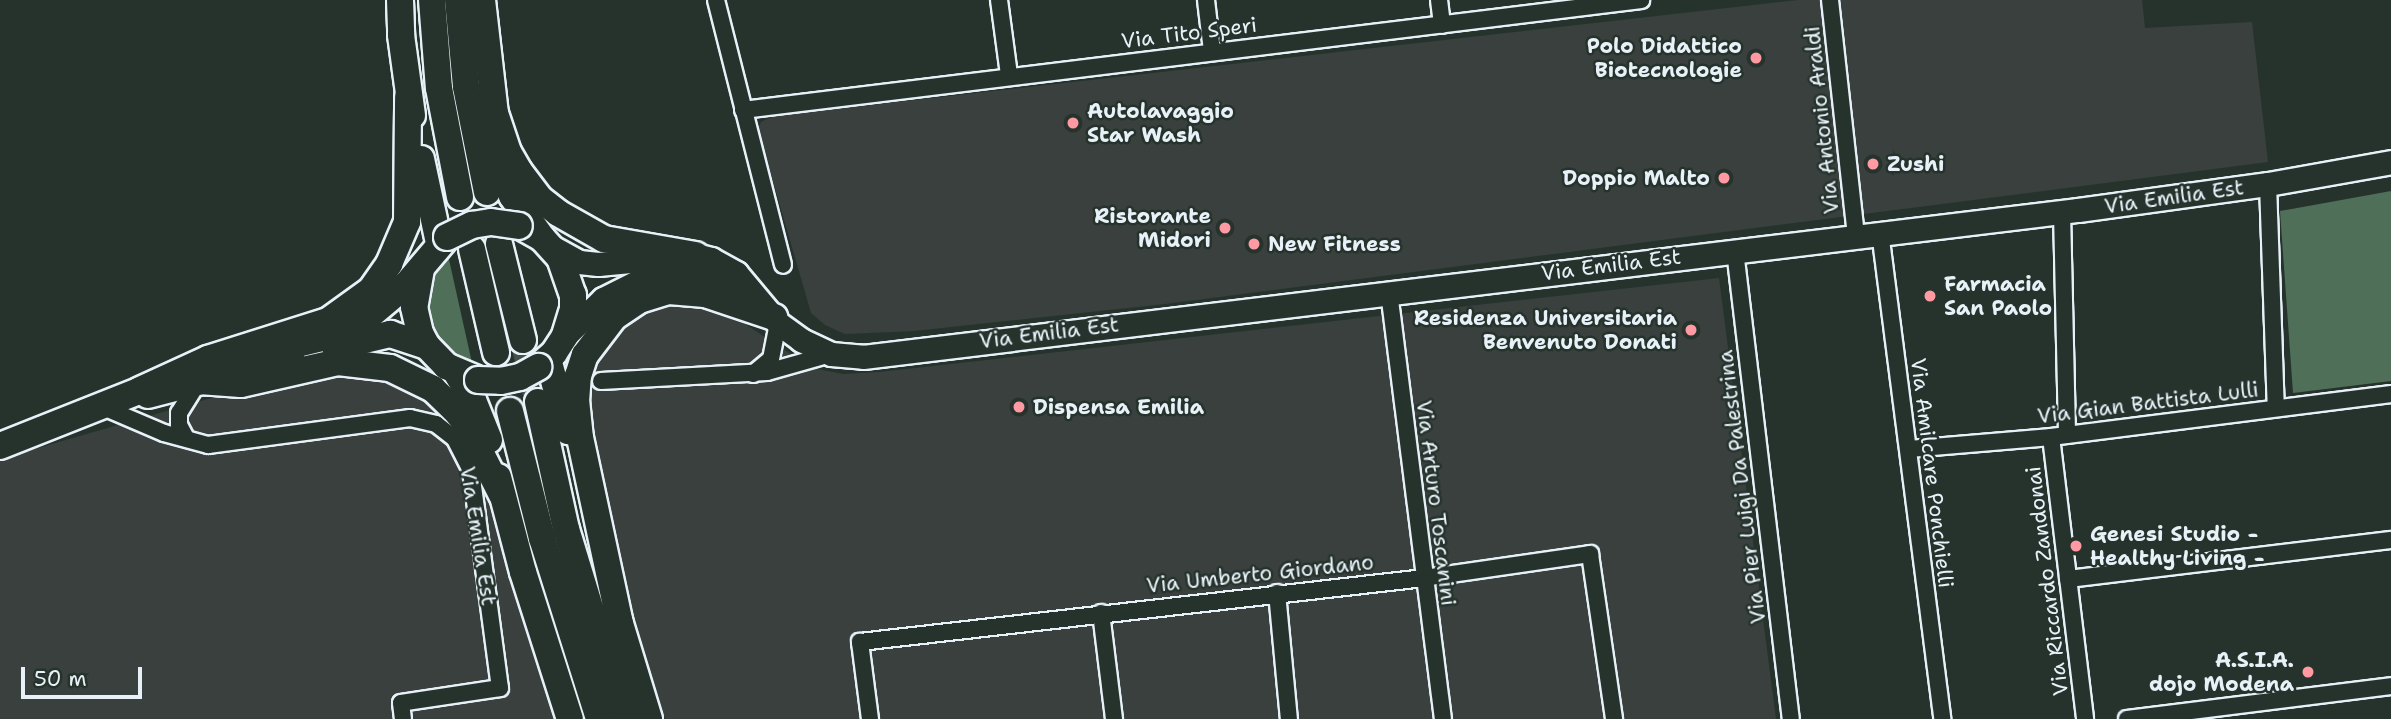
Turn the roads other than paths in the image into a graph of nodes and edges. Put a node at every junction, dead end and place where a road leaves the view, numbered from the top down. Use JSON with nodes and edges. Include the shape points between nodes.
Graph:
{"nodes":[{"id":1,"x":400,"y":0,"type":"edge"},
{"id":2,"x":432,"y":0,"type":"edge"},
{"id":3,"x":458,"y":0,"type":"edge"},
{"id":4,"x":482,"y":0,"type":"edge"},
{"id":5,"x":716,"y":0,"type":"edge"},
{"id":6,"x":999,"y":0,"type":"edge"},
{"id":7,"x":1206,"y":0,"type":"edge"},
{"id":8,"x":1439,"y":0,"type":"edge"},
{"id":9,"x":1641,"y":0,"type":"edge"},
{"id":10,"x":1830,"y":0,"type":"edge"},
{"id":11,"x":1442,"y":25,"type":"junction"},
{"id":12,"x":1212,"y":51,"type":"junction"},
{"id":13,"x":1009,"y":75,"type":"junction"},
{"id":14,"x":408,"y":97,"type":"junction"},
{"id":15,"x":743,"y":110,"type":"junction"},
{"id":16,"x":495,"y":113,"type":"junction"},
{"id":17,"x":2391,"y":162,"type":"edge"},
{"id":18,"x":2268,"y":184,"type":"junction"},
{"id":19,"x":487,"y":192,"type":"dead end"},
{"id":20,"x":460,"y":197,"type":"dead end"},
{"id":21,"x":2062,"y":212,"type":"junction"},
{"id":22,"x":1880,"y":232,"type":"junction"},
{"id":23,"x":1856,"y":235,"type":"junction"},
{"id":24,"x":537,"y":237,"type":"junction"},
{"id":25,"x":443,"y":240,"type":"junction"},
{"id":26,"x":499,"y":244,"type":"dead end"},
{"id":27,"x":472,"y":249,"type":"dead end"},
{"id":28,"x":1735,"y":251,"type":"junction"},
{"id":29,"x":696,"y":255,"type":"junction"},
{"id":30,"x":783,"y":265,"type":"dead end"},
{"id":31,"x":421,"y":269,"type":"junction"},
{"id":32,"x":1389,"y":292,"type":"junction"},
{"id":33,"x":776,"y":320,"type":"junction"},
{"id":34,"x":565,"y":336,"type":"junction"},
{"id":35,"x":523,"y":340,"type":"tunnel mouth"},
{"id":36,"x":427,"y":346,"type":"junction"},
{"id":37,"x":496,"y":352,"type":"tunnel mouth"},
{"id":38,"x":831,"y":354,"type":"junction"},
{"id":39,"x":543,"y":363,"type":"junction"},
{"id":40,"x":753,"y":374,"type":"junction"},
{"id":41,"x":467,"y":376,"type":"junction"},
{"id":42,"x":199,"y":381,"type":"junction"},
{"id":43,"x":601,"y":381,"type":"dead end"},
{"id":44,"x":140,"y":390,"type":"junction"},
{"id":45,"x":2391,"y":394,"type":"edge"},
{"id":46,"x":538,"y":402,"type":"tunnel mouth"},
{"id":47,"x":2276,"y":408,"type":"junction"},
{"id":48,"x":96,"y":410,"type":"junction"},
{"id":49,"x":510,"y":411,"type":"tunnel mouth"},
{"id":50,"x":2059,"y":436,"type":"junction"},
{"id":51,"x":186,"y":438,"type":"junction"},
{"id":52,"x":0,"y":446,"type":"edge"},
{"id":53,"x":1909,"y":449,"type":"junction"},
{"id":54,"x":502,"y":495,"type":"junction"},
{"id":55,"x":2391,"y":540,"type":"edge"},
{"id":56,"x":1424,"y":578,"type":"junction"},
{"id":57,"x":2068,"y":579,"type":"junction"},
{"id":58,"x":1277,"y":593,"type":"junction"},
{"id":59,"x":1101,"y":613,"type":"junction"},
{"id":60,"x":620,"y":624,"type":"junction"},
{"id":61,"x":555,"y":670,"type":"junction"},
{"id":62,"x":2391,"y":686,"type":"edge"},
{"id":63,"x":402,"y":711,"type":"edge"},
{"id":64,"x":570,"y":719,"type":"edge"},
{"id":65,"x":576,"y":719,"type":"edge"},
{"id":66,"x":599,"y":719,"type":"edge"},
{"id":67,"x":624,"y":719,"type":"edge"},
{"id":68,"x":649,"y":719,"type":"edge"},
{"id":69,"x":870,"y":719,"type":"edge"},
{"id":70,"x":1114,"y":719,"type":"edge"},
{"id":71,"x":1289,"y":719,"type":"edge"},
{"id":72,"x":1443,"y":719,"type":"edge"},
{"id":73,"x":1614,"y":719,"type":"edge"},
{"id":74,"x":1791,"y":719,"type":"edge"},
{"id":75,"x":1942,"y":719,"type":"edge"},
{"id":76,"x":2085,"y":719,"type":"edge"},
{"id":77,"x":2127,"y":719,"type":"edge"}],
"edges":[{"from":1,"to":14,"type":"main road"},
{"from":2,"to":20,"type":"main road","via":[[439,88]]},
{"from":3,"to":19,"type":"main road","via":[[466,87]]},
{"from":4,"to":16,"type":"main road"},
{"from":5,"to":15,"type":"street"},
{"from":6,"to":13,"type":"street"},
{"from":7,"to":12,"type":"street"},
{"from":8,"to":11,"type":"street"},
{"from":9,"to":11,"type":"street","name":"Via Tito Speri"},
{"from":10,"to":23,"type":"street","name":"Via Antonio Araldi"},
{"from":11,"to":12,"type":"street","name":"Via Tito Speri"},
{"from":12,"to":13,"type":"street","name":"Via Tito Speri"},
{"from":13,"to":15,"type":"street","name":"Via Tito Speri"},
{"from":14,"to":25,"type":"main road"},
{"from":14,"to":44,"type":"main road","via":[[408,222],[371,290],[328,321],[208,359]]},
{"from":15,"to":30,"type":"street"},
{"from":16,"to":24,"type":"main road","via":[[505,182]]},
{"from":16,"to":29,"type":"main road","via":[[519,170],[539,198],[558,213],[604,239]]},
{"from":17,"to":18,"type":"main road","name":"Via Emilia Est"},
{"from":18,"to":21,"type":"main road","name":"Via Emilia Est"},
{"from":18,"to":47,"type":"street"},
{"from":21,"to":22,"type":"main road","name":"Via Emilia Est"},
{"from":21,"to":50,"type":"street","name":"Via Riccardo Zandonai"},
{"from":22,"to":23,"type":"main road","name":"Via Emilia Est"},
{"from":22,"to":53,"type":"street","name":"Via Amilcare Ponchielli"},
{"from":23,"to":28,"type":"main road","name":"Via Emilia Est"},
{"from":24,"to":25,"type":"main road","name":"Via Emilia Est","bridge":true,"via":[[491,222],[472,225]]},
{"from":24,"to":29,"type":"main road","name":"Via Emilia Est","via":[[579,261],[598,264]]},
{"from":24,"to":34,"type":"main road","name":"Via Emilia Est","via":[[566,268],[572,285],[573,309]]},
{"from":25,"to":31,"type":"main road"},
{"from":26,"to":35,"type":"main road"},
{"from":27,"to":37,"type":"main road"},
{"from":28,"to":32,"type":"main road","name":"Via Emilia Est"},
{"from":28,"to":74,"type":"street","name":"Via Pier Luigi Da Palestrina"},
{"from":29,"to":33,"type":"main road","name":"Via Emilia Est","via":[[736,273]]},
{"from":31,"to":36,"type":"main road","via":[[414,307]]},
{"from":31,"to":44,"type":"main road","via":[[389,301],[338,334],[204,367]]},
{"from":32,"to":38,"type":"main road","name":"Via Emilia Est","via":[[863,357]]},
{"from":32,"to":56,"type":"street","name":"Via Arturo Toscanini"},
{"from":33,"to":34,"type":"main road","name":"Via Emilia Est","via":[[710,280],[665,275],[621,288]]},
{"from":33,"to":38,"type":"main road","name":"Via Emilia Est","via":[[801,340]]},
{"from":33,"to":40,"type":"street","via":[[771,359]]},
{"from":33,"to":60,"type":"main road","via":[[705,293],[669,291],[639,300],[614,317],[585,355],[576,402],[580,438]]},
{"from":34,"to":39,"type":"main road","name":"Via Emilia Est"},
{"from":36,"to":41,"type":"main road"},
{"from":36,"to":42,"type":"main road","via":[[390,334]]},
{"from":38,"to":40,"type":"street","name":"Via Emilia Est"},
{"from":39,"to":41,"type":"main road","bridge":true,"via":[[520,377],[501,381]]},
{"from":39,"to":60,"type":"main road"},
{"from":40,"to":43,"type":"street","name":"Via Emilia Est"},
{"from":41,"to":54,"type":"main road"},
{"from":42,"to":48,"type":"main road"},
{"from":42,"to":51,"type":"street","via":[[179,413]]},
{"from":42,"to":54,"type":"main road","via":[[241,384],[338,362],[390,368],[433,388],[454,408]]},
{"from":44,"to":48,"type":"main road"},
{"from":45,"to":47,"type":"street","name":"Via Gian Battista Lulli"},
{"from":46,"to":67,"type":"main road","via":[[566,529]]},
{"from":47,"to":50,"type":"street","name":"Via Gian Battista Lulli"},
{"from":48,"to":51,"type":"street"},
{"from":48,"to":52,"type":"main road"},
{"from":49,"to":66,"type":"main road","via":[[546,552]]},
{"from":50,"to":53,"type":"street","name":"Via Gian Battista Lulli"},
{"from":50,"to":57,"type":"street","name":"Via Riccardo Zandonai"},
{"from":51,"to":63,"type":"street","name":"Via Emilia Est","via":[[208,445],[411,418],[436,424],[455,439],[471,471],[500,688]]},
{"from":53,"to":75,"type":"street","name":"Via Amilcare Ponchielli"},
{"from":54,"to":61,"type":"main road"},
{"from":55,"to":57,"type":"street"},
{"from":56,"to":58,"type":"street","name":"Via Umberto Giordano"},
{"from":56,"to":72,"type":"street","name":"Via Arturo Toscanini"},
{"from":56,"to":73,"type":"street","name":"Via Umberto Giordano","via":[[1590,554]]},
{"from":57,"to":76,"type":"street","name":"Via Riccardo Zandonai"},
{"from":58,"to":59,"type":"street","name":"Via Umberto Giordano"},
{"from":58,"to":71,"type":"street"},
{"from":59,"to":69,"type":"street","name":"Via Umberto Giordano","via":[[860,642]]},
{"from":59,"to":70,"type":"street"},
{"from":60,"to":68,"type":"main road"},
{"from":61,"to":64,"type":"main road"},
{"from":61,"to":65,"type":"main road"},
{"from":62,"to":77,"type":"street"}]}
